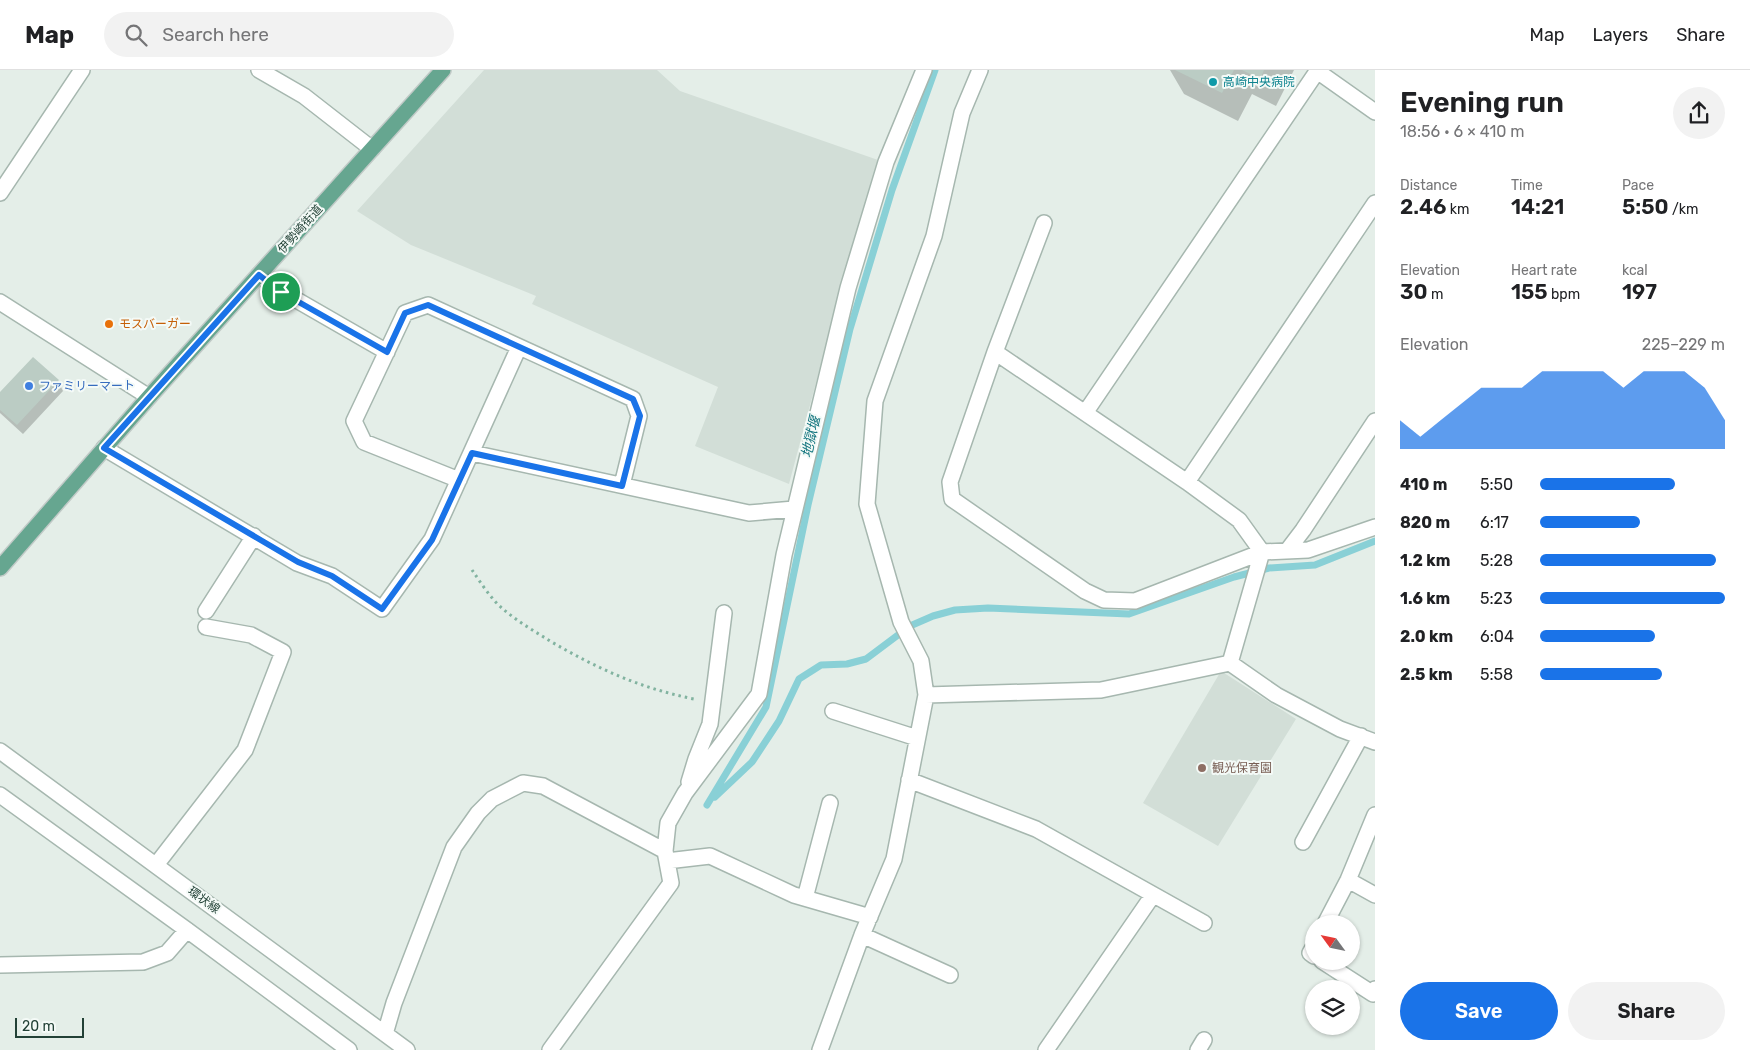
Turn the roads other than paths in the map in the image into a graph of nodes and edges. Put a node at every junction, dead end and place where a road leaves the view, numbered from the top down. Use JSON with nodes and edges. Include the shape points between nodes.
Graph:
{"nodes":[{"id":1,"x":82,"y":70,"type":"edge"},
{"id":2,"x":259,"y":70,"type":"edge"},
{"id":3,"x":443,"y":70,"type":"edge"},
{"id":4,"x":924,"y":70,"type":"edge"},
{"id":5,"x":980,"y":70,"type":"edge"},
{"id":6,"x":1317,"y":71,"type":"edge"},
{"id":7,"x":1375,"y":112,"type":"edge"},
{"id":8,"x":372,"y":149,"type":"junction"},
{"id":9,"x":0,"y":192,"type":"edge"},
{"id":10,"x":1375,"y":203,"type":"edge"},
{"id":11,"x":1044,"y":223,"type":"dead end"},
{"id":12,"x":259,"y":275,"type":"junction"},
{"id":13,"x":0,"y":302,"type":"edge"},
{"id":14,"x":520,"y":347,"type":"junction"},
{"id":15,"x":387,"y":352,"type":"junction"},
{"id":16,"x":995,"y":352,"type":"junction"},
{"id":17,"x":149,"y":396,"type":"junction"},
{"id":18,"x":1085,"y":413,"type":"junction"},
{"id":19,"x":1375,"y":421,"type":"edge"},
{"id":20,"x":104,"y":448,"type":"junction"},
{"id":21,"x":472,"y":453,"type":"junction"},
{"id":22,"x":459,"y":480,"type":"junction"},
{"id":23,"x":1187,"y":482,"type":"junction"},
{"id":24,"x":622,"y":486,"type":"junction"},
{"id":25,"x":794,"y":509,"type":"junction"},
{"id":26,"x":1375,"y":528,"type":"edge"},
{"id":27,"x":254,"y":536,"type":"junction"},
{"id":28,"x":1287,"y":551,"type":"junction"},
{"id":29,"x":1262,"y":552,"type":"junction"},
{"id":30,"x":0,"y":568,"type":"edge"},
{"id":31,"x":206,"y":611,"type":"dead end"},
{"id":32,"x":724,"y":613,"type":"dead end"},
{"id":33,"x":206,"y":627,"type":"dead end"},
{"id":34,"x":1230,"y":663,"type":"junction"},
{"id":35,"x":926,"y":695,"type":"junction"},
{"id":36,"x":833,"y":711,"type":"dead end"},
{"id":37,"x":917,"y":738,"type":"junction"},
{"id":38,"x":1368,"y":739,"type":"edge"},
{"id":39,"x":0,"y":751,"type":"edge"},
{"id":40,"x":909,"y":780,"type":"junction"},
{"id":41,"x":686,"y":794,"type":"junction"},
{"id":42,"x":0,"y":795,"type":"edge"},
{"id":43,"x":830,"y":803,"type":"dead end"},
{"id":44,"x":1375,"y":815,"type":"edge"},
{"id":45,"x":1303,"y":842,"type":"dead end"},
{"id":46,"x":666,"y":856,"type":"junction"},
{"id":47,"x":156,"y":865,"type":"junction"},
{"id":48,"x":1348,"y":880,"type":"junction"},
{"id":49,"x":1153,"y":895,"type":"junction"},
{"id":50,"x":1375,"y":895,"type":"edge"},
{"id":51,"x":805,"y":898,"type":"junction"},
{"id":52,"x":1330,"y":915,"type":"edge"},
{"id":53,"x":870,"y":917,"type":"junction"},
{"id":54,"x":1204,"y":923,"type":"dead end"},
{"id":55,"x":187,"y":930,"type":"junction"},
{"id":56,"x":862,"y":935,"type":"junction"},
{"id":57,"x":0,"y":965,"type":"edge"},
{"id":58,"x":1336,"y":970,"type":"edge"},
{"id":59,"x":950,"y":974,"type":"dead end"},
{"id":60,"x":1375,"y":989,"type":"edge"},
{"id":61,"x":385,"y":1034,"type":"junction"},
{"id":62,"x":825,"y":1048,"type":"edge"},
{"id":63,"x":349,"y":1050,"type":"edge"},
{"id":64,"x":407,"y":1050,"type":"edge"},
{"id":65,"x":550,"y":1050,"type":"edge"},
{"id":66,"x":1046,"y":1050,"type":"edge"}],
"edges":[{"from":1,"to":9,"type":"street"},
{"from":2,"to":8,"type":"street","via":[[304,96]]},
{"from":3,"to":8,"type":"main road","name":"伊勢崎街道"},
{"from":4,"to":25,"type":"street","via":[[886,162],[848,288]]},
{"from":5,"to":35,"type":"street","via":[[962,112],[934,236],[875,401],[867,504],[901,622],[921,661]]},
{"from":6,"to":7,"type":"street"},
{"from":6,"to":18,"type":"street"},
{"from":8,"to":12,"type":"main road","name":"伊勢崎街道"},
{"from":10,"to":23,"type":"street"},
{"from":11,"to":16,"type":"street"},
{"from":12,"to":15,"type":"street","via":[[281,292]]},
{"from":12,"to":17,"type":"main road","name":"伊勢崎街道"},
{"from":13,"to":17,"type":"street"},
{"from":14,"to":15,"type":"street","via":[[428,305],[405,313]]},
{"from":14,"to":21,"type":"street"},
{"from":14,"to":24,"type":"street","via":[[633,399],[640,416]]},
{"from":15,"to":22,"type":"street","via":[[354,421],[364,442]]},
{"from":16,"to":18,"type":"street"},
{"from":16,"to":29,"type":"street","via":[[950,482],[952,499],[1085,591],[1104,600],[1135,600]]},
{"from":17,"to":20,"type":"main road","name":"伊勢崎街道"},
{"from":18,"to":23,"type":"street"},
{"from":19,"to":28,"type":"street"},
{"from":20,"to":27,"type":"street"},
{"from":20,"to":30,"type":"main road","name":"伊勢崎街道"},
{"from":21,"to":22,"type":"street"},
{"from":21,"to":24,"type":"street"},
{"from":22,"to":27,"type":"street","via":[[432,540],[382,609],[332,576],[298,562]]},
{"from":23,"to":29,"type":"street","via":[[1239,520]]},
{"from":24,"to":25,"type":"street","via":[[749,513]]},
{"from":25,"to":41,"type":"street","via":[[759,694]]},
{"from":26,"to":28,"type":"street","via":[[1308,550]]},
{"from":27,"to":31,"type":"street"},
{"from":28,"to":29,"type":"street"},
{"from":29,"to":34,"type":"street"},
{"from":32,"to":41,"type":"street","via":[[710,724]]},
{"from":33,"to":47,"type":"street","via":[[251,635],[283,652],[245,750]]},
{"from":34,"to":35,"type":"street","via":[[1101,690]]},
{"from":34,"to":38,"type":"street","via":[[1276,695]]},
{"from":35,"to":37,"type":"street"},
{"from":36,"to":37,"type":"street"},
{"from":37,"to":40,"type":"street"},
{"from":38,"to":45,"type":"street"},
{"from":39,"to":47,"type":"street","name":"環状線"},
{"from":40,"to":49,"type":"street","via":[[1036,829]]},
{"from":40,"to":53,"type":"street","via":[[894,859]]},
{"from":41,"to":46,"type":"street","via":[[668,823]]},
{"from":42,"to":55,"type":"street"},
{"from":43,"to":51,"type":"street"},
{"from":44,"to":48,"type":"street"},
{"from":46,"to":51,"type":"street","via":[[710,856]]},
{"from":46,"to":61,"type":"street","via":[[543,786],[523,783],[492,799],[454,846]]},
{"from":46,"to":65,"type":"street","via":[[671,883]]},
{"from":47,"to":61,"type":"street","name":"環状線"},
{"from":48,"to":50,"type":"street"},
{"from":48,"to":52,"type":"street"},
{"from":49,"to":54,"type":"street"},
{"from":49,"to":66,"type":"street"},
{"from":51,"to":53,"type":"street"},
{"from":53,"to":56,"type":"street"},
{"from":55,"to":57,"type":"street","via":[[167,953],[143,962]]},
{"from":55,"to":63,"type":"street"},
{"from":56,"to":59,"type":"street"},
{"from":56,"to":62,"type":"street"},
{"from":58,"to":60,"type":"street","via":[[1372,994]]},
{"from":61,"to":64,"type":"street","name":"環状線"}]}
